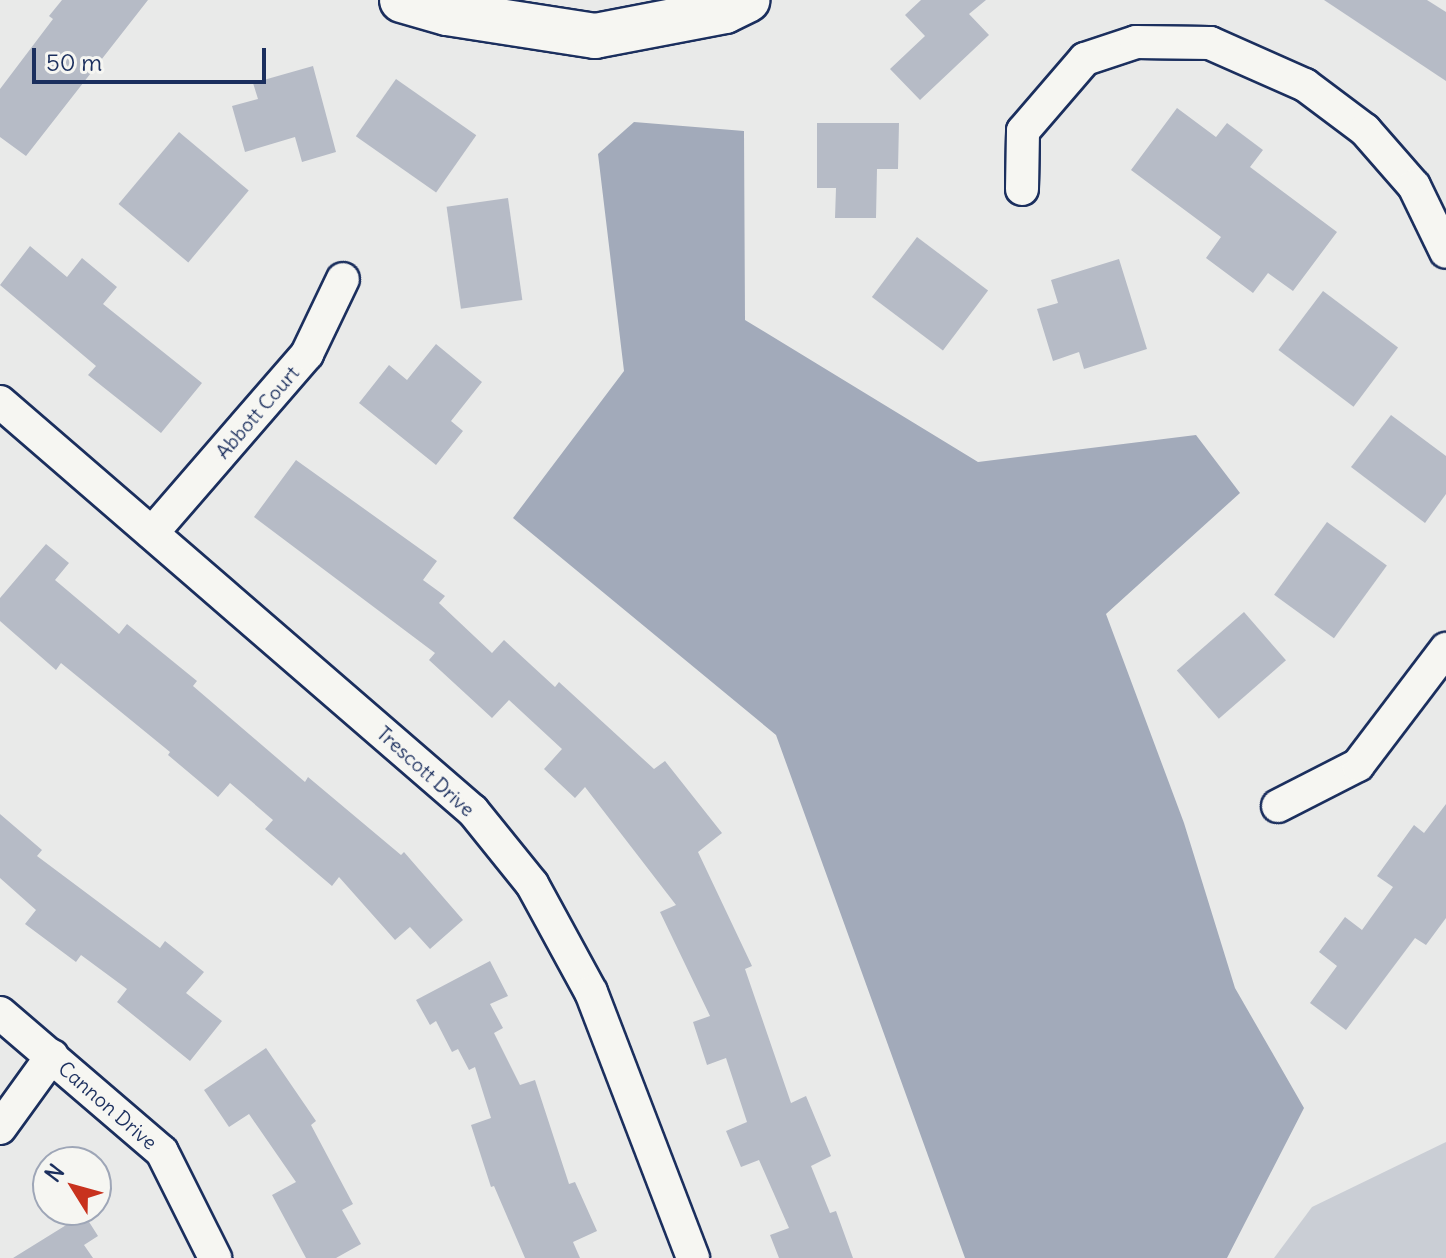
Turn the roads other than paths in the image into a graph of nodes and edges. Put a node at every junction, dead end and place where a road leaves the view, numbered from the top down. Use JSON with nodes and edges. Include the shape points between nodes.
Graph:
{"nodes":[{"id":1,"x":402,"y":0,"type":"edge"},
{"id":2,"x":748,"y":0,"type":"edge"},
{"id":3,"x":1022,"y":189,"type":"dead end"},
{"id":4,"x":1446,"y":252,"type":"edge"},
{"id":5,"x":343,"y":279,"type":"dead end"},
{"id":6,"x":0,"y":402,"type":"edge"},
{"id":7,"x":152,"y":533,"type":"junction"},
{"id":8,"x":1446,"y":649,"type":"edge"},
{"id":9,"x":1278,"y":806,"type":"dead end"},
{"id":10,"x":0,"y":1013,"type":"edge"},
{"id":11,"x":52,"y":1056,"type":"junction"},
{"id":12,"x":0,"y":1128,"type":"edge"},
{"id":13,"x":215,"y":1258,"type":"edge"},
{"id":14,"x":693,"y":1258,"type":"edge"}],
"edges":[{"from":1,"to":2,"type":"street","via":[[447,13],[595,36],[725,11]]},
{"from":3,"to":4,"type":"street","via":[[1023,131],[1085,59],[1136,42],[1210,43],[1305,85],[1365,130],[1414,186]]},
{"from":5,"to":7,"type":"street","name":"Abbott Court","via":[[307,354]]},
{"from":6,"to":7,"type":"street","name":"Trescott Drive"},
{"from":7,"to":14,"type":"street","name":"Trescott Drive","via":[[473,811],[532,884],[591,992]]},
{"from":8,"to":9,"type":"street","via":[[1358,765]]},
{"from":10,"to":11,"type":"street","name":"Cannon Drive"},
{"from":11,"to":12,"type":"street"},
{"from":11,"to":13,"type":"street","name":"Cannon Drive","via":[[162,1152]]}]}
